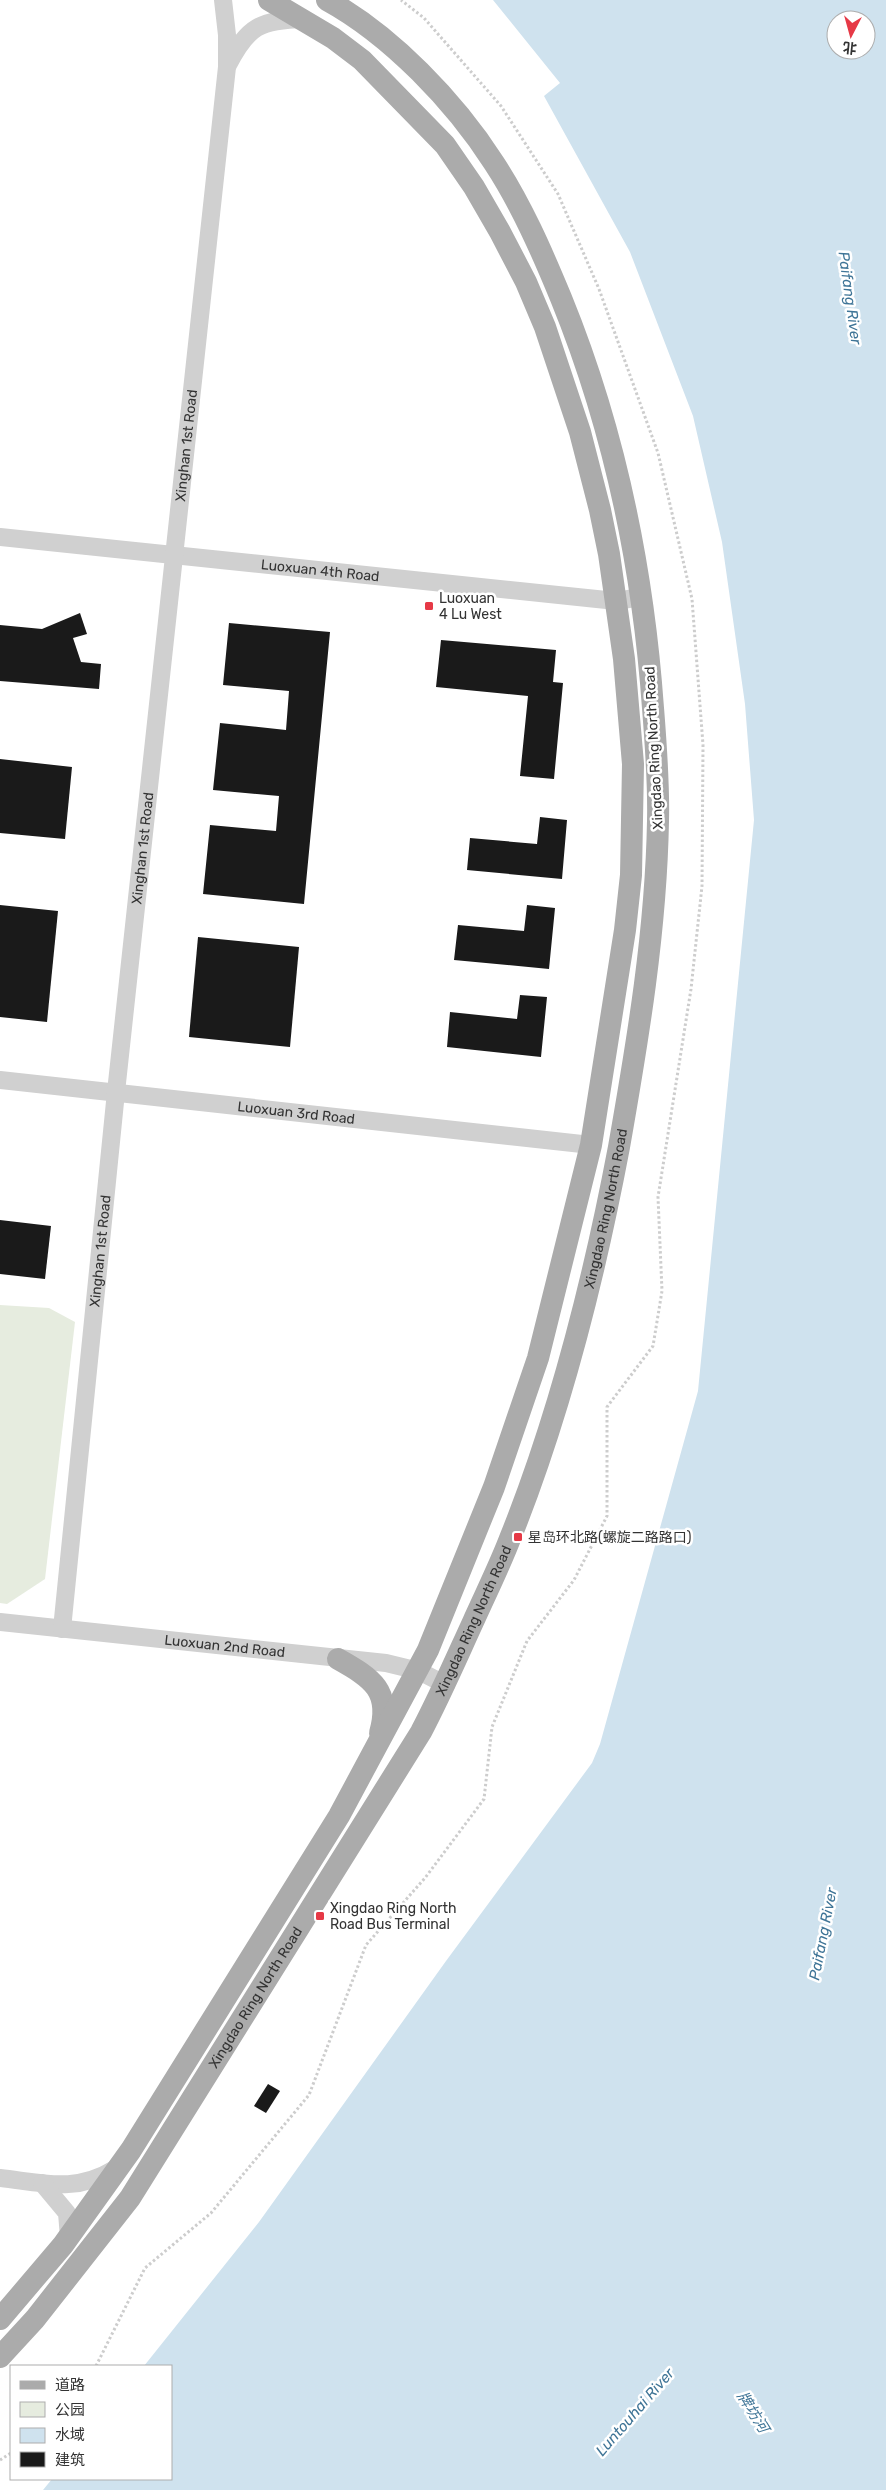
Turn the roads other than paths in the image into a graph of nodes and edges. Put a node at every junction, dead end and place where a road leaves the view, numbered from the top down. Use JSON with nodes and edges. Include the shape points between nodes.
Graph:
{"nodes":[{"id":1,"x":223,"y":0,"type":"edge"},
{"id":2,"x":269,"y":0,"type":"edge"},
{"id":3,"x":327,"y":0,"type":"edge"},
{"id":4,"x":304,"y":19,"type":"junction"},
{"id":5,"x":227,"y":68,"type":"junction"},
{"id":6,"x":0,"y":537,"type":"edge"},
{"id":7,"x":174,"y":554,"type":"junction"},
{"id":8,"x":641,"y":597,"type":"junction"},
{"id":9,"x":616,"y":600,"type":"junction"},
{"id":10,"x":0,"y":1080,"type":"edge"},
{"id":11,"x":116,"y":1092,"type":"junction"},
{"id":12,"x":591,"y":1145,"type":"junction"},
{"id":13,"x":0,"y":1622,"type":"edge"},
{"id":14,"x":62,"y":1629,"type":"junction"},
{"id":15,"x":338,"y":1659,"type":"junction"},
{"id":16,"x":419,"y":1671,"type":"junction"},
{"id":17,"x":446,"y":1685,"type":"junction"},
{"id":18,"x":374,"y":1754,"type":"junction"},
{"id":19,"x":119,"y":2167,"type":"junction"},
{"id":20,"x":0,"y":2178,"type":"edge"},
{"id":21,"x":42,"y":2183,"type":"junction"},
{"id":22,"x":69,"y":2236,"type":"junction"},
{"id":23,"x":0,"y":2319,"type":"edge"},
{"id":24,"x":0,"y":2357,"type":"edge"}],
"edges":[{"from":1,"to":5,"type":"street","name":"Xinghan 1st Road","via":[[228,35]]},
{"from":2,"to":4,"type":"main road","name":"Xingdao Ring North Road"},
{"from":3,"to":8,"type":"main road","name":"Xingdao Ring North Road","via":[[372,31],[438,92],[494,162],[513,197],[550,273],[590,376],[620,488]]},
{"from":4,"to":5,"type":"street","name":"Xinghan 1st Road","via":[[274,20],[248,33]]},
{"from":4,"to":9,"type":"main road","name":"Xingdao Ring North Road","via":[[362,60],[445,145],[500,232],[545,327],[580,432],[602,519]]},
{"from":5,"to":7,"type":"street","name":"Xinghan 1st Road"},
{"from":6,"to":7,"type":"street","name":"Luoxuan 4th Road"},
{"from":7,"to":9,"type":"street","name":"Luoxuan 4th Road"},
{"from":7,"to":11,"type":"street","name":"Xinghan 1st Road"},
{"from":8,"to":9,"type":"street","name":"Luoxuan 4th Road"},
{"from":8,"to":17,"type":"main road","name":"Xingdao Ring North Road","via":[[650,657],[658,818],[645,993],[623,1122],[588,1298],[551,1423],[510,1538]]},
{"from":9,"to":12,"type":"main road","name":"Xingdao Ring North Road","via":[[633,764],[631,875]]},
{"from":10,"to":11,"type":"street","name":"Luoxuan 3rd Road"},
{"from":11,"to":12,"type":"street","name":"Luoxuan 3rd Road"},
{"from":11,"to":14,"type":"street","name":"Xinghan 1st Road"},
{"from":12,"to":16,"type":"main road","name":"Xingdao Ring North Road","via":[[538,1358],[466,1561]]},
{"from":13,"to":14,"type":"street","name":"Luoxuan 2nd Road"},
{"from":14,"to":15,"type":"street","name":"Luoxuan 2nd Road"},
{"from":15,"to":16,"type":"street","name":"Luoxuan 2nd Road","via":[[386,1663]]},
{"from":15,"to":18,"type":"main road","via":[[366,1674],[380,1692],[385,1716]]},
{"from":16,"to":17,"type":"street","name":"Luoxuan 2nd Road"},
{"from":16,"to":18,"type":"main road","name":"Xingdao Ring North Road"},
{"from":17,"to":24,"type":"main road","name":"Xingdao Ring North Road","via":[[421,1732],[130,2198],[47,2305]]},
{"from":18,"to":19,"type":"main road","name":"Xingdao Ring North Road","via":[[339,1816]]},
{"from":19,"to":21,"type":"street","via":[[99,2179],[80,2185]]},
{"from":19,"to":22,"type":"main road","name":"Xingdao Ring North Road"},
{"from":20,"to":21,"type":"street"},
{"from":21,"to":22,"type":"street","via":[[67,2213]]},
{"from":22,"to":23,"type":"main road","name":"Xingdao Ring North Road"}]}
